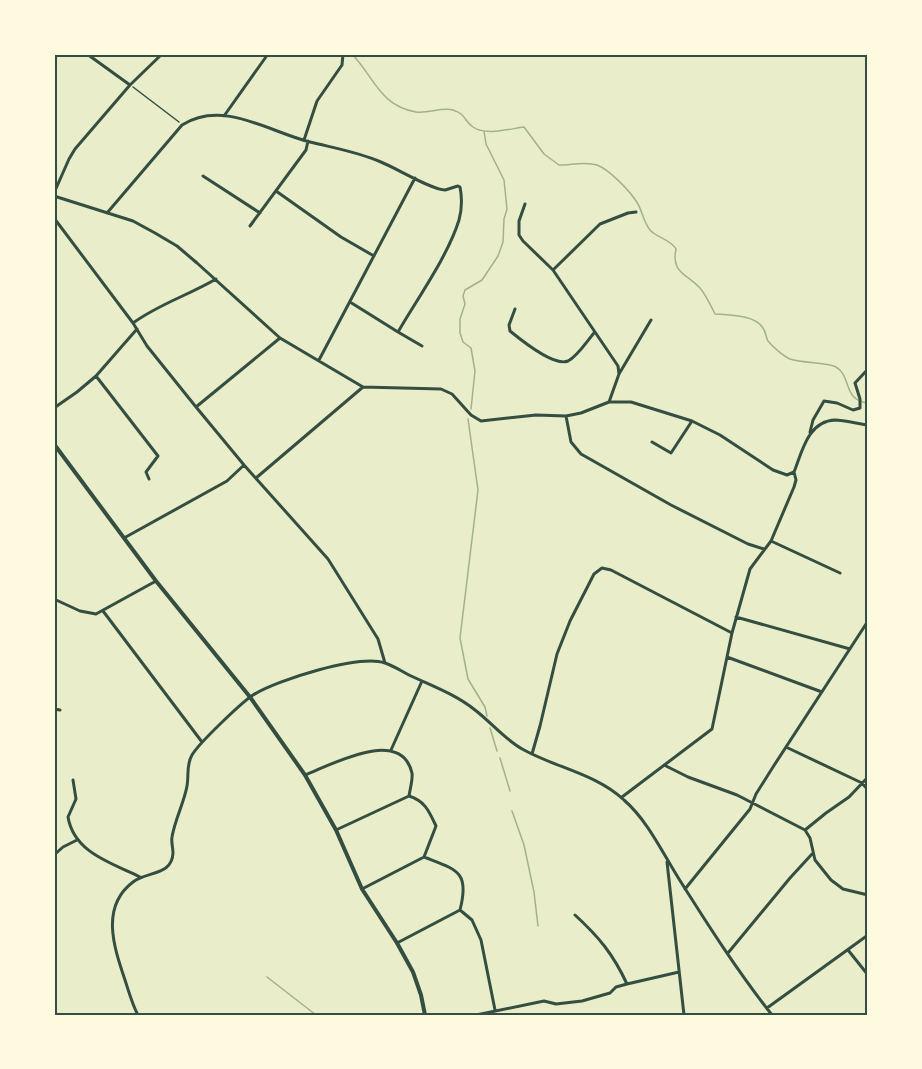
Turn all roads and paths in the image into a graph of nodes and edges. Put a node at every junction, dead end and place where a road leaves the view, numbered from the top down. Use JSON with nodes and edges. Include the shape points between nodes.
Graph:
{"nodes":[{"id":1,"x":87,"y":54,"type":"edge"},
{"id":2,"x":162,"y":54,"type":"edge"},
{"id":3,"x":268,"y":54,"type":"edge"},
{"id":4,"x":343,"y":54,"type":"edge"},
{"id":5,"x":130,"y":85,"type":"junction"},
{"id":6,"x":224,"y":116,"type":"junction"},
{"id":7,"x":182,"y":125,"type":"junction"},
{"id":8,"x":306,"y":141,"type":"junction"},
{"id":9,"x":203,"y":176,"type":"dead end"},
{"id":10,"x":416,"y":178,"type":"junction"},
{"id":11,"x":276,"y":191,"type":"junction"},
{"id":12,"x":54,"y":195,"type":"edge"},
{"id":13,"x":525,"y":204,"type":"dead end"},
{"id":14,"x":636,"y":212,"type":"dead end"},
{"id":15,"x":107,"y":213,"type":"junction"},
{"id":16,"x":260,"y":213,"type":"junction"},
{"id":17,"x":54,"y":218,"type":"edge"},
{"id":18,"x":250,"y":226,"type":"dead end"},
{"id":19,"x":374,"y":256,"type":"junction"},
{"id":20,"x":554,"y":270,"type":"junction"},
{"id":21,"x":216,"y":279,"type":"junction"},
{"id":22,"x":350,"y":302,"type":"junction"},
{"id":23,"x":515,"y":309,"type":"dead end"},
{"id":24,"x":651,"y":320,"type":"dead end"},
{"id":25,"x":133,"y":323,"type":"junction"},
{"id":26,"x":137,"y":329,"type":"junction"},
{"id":27,"x":398,"y":332,"type":"junction"},
{"id":28,"x":594,"y":333,"type":"junction"},
{"id":29,"x":280,"y":338,"type":"junction"},
{"id":30,"x":422,"y":346,"type":"dead end"},
{"id":31,"x":319,"y":360,"type":"junction"},
{"id":32,"x":868,"y":369,"type":"edge"},
{"id":33,"x":620,"y":374,"type":"junction"},
{"id":34,"x":96,"y":375,"type":"junction"},
{"id":35,"x":363,"y":387,"type":"junction"},
{"id":36,"x":609,"y":402,"type":"junction"},
{"id":37,"x":196,"y":407,"type":"junction"},
{"id":38,"x":54,"y":408,"type":"edge"},
{"id":39,"x":566,"y":416,"type":"junction"},
{"id":40,"x":692,"y":420,"type":"junction"},
{"id":41,"x":868,"y":425,"type":"edge"},
{"id":42,"x":808,"y":436,"type":"junction"},
{"id":43,"x":652,"y":442,"type":"dead end"},
{"id":44,"x":54,"y":444,"type":"edge"},
{"id":45,"x":244,"y":465,"type":"junction"},
{"id":46,"x":794,"y":472,"type":"junction"},
{"id":47,"x":256,"y":478,"type":"junction"},
{"id":48,"x":149,"y":479,"type":"dead end"},
{"id":49,"x":124,"y":538,"type":"junction"},
{"id":50,"x":771,"y":541,"type":"junction"},
{"id":51,"x":764,"y":549,"type":"junction"},
{"id":52,"x":840,"y":573,"type":"dead end"},
{"id":53,"x":156,"y":581,"type":"junction"},
{"id":54,"x":54,"y":599,"type":"edge"},
{"id":55,"x":103,"y":611,"type":"junction"},
{"id":56,"x":736,"y":617,"type":"junction"},
{"id":57,"x":868,"y":621,"type":"edge"},
{"id":58,"x":732,"y":633,"type":"junction"},
{"id":59,"x":850,"y":649,"type":"junction"},
{"id":60,"x":727,"y":657,"type":"junction"},
{"id":61,"x":385,"y":663,"type":"junction"},
{"id":62,"x":422,"y":681,"type":"junction"},
{"id":63,"x":822,"y":692,"type":"junction"},
{"id":64,"x":250,"y":697,"type":"junction"},
{"id":65,"x":54,"y":709,"type":"edge"},
{"id":66,"x":60,"y":710,"type":"dead end"},
{"id":67,"x":202,"y":742,"type":"junction"},
{"id":68,"x":787,"y":748,"type":"junction"},
{"id":69,"x":390,"y":750,"type":"junction"},
{"id":70,"x":532,"y":754,"type":"junction"},
{"id":71,"x":664,"y":765,"type":"junction"},
{"id":72,"x":305,"y":775,"type":"junction"},
{"id":73,"x":868,"y":777,"type":"edge"},
{"id":74,"x":73,"y":780,"type":"dead end"},
{"id":75,"x":862,"y":783,"type":"junction"},
{"id":76,"x":868,"y":790,"type":"edge"},
{"id":77,"x":409,"y":796,"type":"junction"},
{"id":78,"x":622,"y":797,"type":"junction"},
{"id":79,"x":752,"y":803,"type":"junction"},
{"id":80,"x":336,"y":830,"type":"junction"},
{"id":81,"x":805,"y":830,"type":"junction"},
{"id":82,"x":77,"y":840,"type":"junction"},
{"id":83,"x":813,"y":854,"type":"junction"},
{"id":84,"x":54,"y":855,"type":"edge"},
{"id":85,"x":424,"y":857,"type":"junction"},
{"id":86,"x":667,"y":860,"type":"junction"},
{"id":87,"x":140,"y":877,"type":"junction"},
{"id":88,"x":685,"y":888,"type":"junction"},
{"id":89,"x":362,"y":889,"type":"junction"},
{"id":90,"x":868,"y":895,"type":"edge"},
{"id":91,"x":460,"y":910,"type":"junction"},
{"id":92,"x":575,"y":915,"type":"dead end"},
{"id":93,"x":868,"y":935,"type":"edge"},
{"id":94,"x":397,"y":943,"type":"junction"},
{"id":95,"x":848,"y":950,"type":"junction"},
{"id":96,"x":728,"y":953,"type":"junction"},
{"id":97,"x":679,"y":972,"type":"junction"},
{"id":98,"x":868,"y":975,"type":"edge"},
{"id":99,"x":627,"y":984,"type":"junction"},
{"id":100,"x":766,"y":1008,"type":"junction"},
{"id":101,"x":495,"y":1010,"type":"junction"},
{"id":102,"x":138,"y":1015,"type":"edge"},
{"id":103,"x":425,"y":1015,"type":"edge"},
{"id":104,"x":476,"y":1015,"type":"edge"},
{"id":105,"x":496,"y":1015,"type":"edge"},
{"id":106,"x":684,"y":1015,"type":"edge"},
{"id":107,"x":772,"y":1015,"type":"edge"}],
"edges":[{"from":1,"to":5,"type":"street"},
{"from":2,"to":5,"type":"street"},
{"from":3,"to":6,"type":"street"},
{"from":4,"to":8,"type":"street","via":[[342,66],[317,101]]},
{"from":5,"to":7,"type":"path"},
{"from":5,"to":12,"type":"street","via":[[75,149]]},
{"from":6,"to":7,"type":"street","via":[[203,115]]},
{"from":6,"to":8,"type":"street","via":[[258,122]]},
{"from":7,"to":15,"type":"street"},
{"from":8,"to":10,"type":"street","via":[[350,151]]},
{"from":8,"to":11,"type":"street","via":[[306,150]]},
{"from":9,"to":16,"type":"street"},
{"from":10,"to":19,"type":"street"},
{"from":10,"to":27,"type":"street","via":[[444,190],[460,187],[461,208],[442,257]]},
{"from":11,"to":16,"type":"street"},
{"from":11,"to":19,"type":"street"},
{"from":12,"to":15,"type":"street"},
{"from":13,"to":20,"type":"street","via":[[519,235]]},
{"from":14,"to":20,"type":"street","via":[[600,224]]},
{"from":15,"to":21,"type":"street","via":[[155,232]]},
{"from":16,"to":18,"type":"street"},
{"from":17,"to":25,"type":"street"},
{"from":19,"to":22,"type":"street"},
{"from":20,"to":28,"type":"street"},
{"from":21,"to":25,"type":"street"},
{"from":21,"to":29,"type":"street"},
{"from":22,"to":27,"type":"street"},
{"from":22,"to":31,"type":"street"},
{"from":23,"to":28,"type":"street","via":[[510,331],[560,362],[570,360]]},
{"from":24,"to":33,"type":"street"},
{"from":25,"to":26,"type":"street"},
{"from":26,"to":34,"type":"street"},
{"from":26,"to":37,"type":"street"},
{"from":27,"to":30,"type":"street"},
{"from":28,"to":33,"type":"street"},
{"from":29,"to":31,"type":"street"},
{"from":29,"to":37,"type":"street"},
{"from":31,"to":35,"type":"street"},
{"from":32,"to":42,"type":"street","via":[[855,383],[861,399],[858,410],[824,401]]},
{"from":33,"to":36,"type":"street"},
{"from":34,"to":38,"type":"street"},
{"from":34,"to":48,"type":"street","via":[[158,456],[146,472]]},
{"from":35,"to":39,"type":"street","via":[[441,389],[481,421]]},
{"from":35,"to":47,"type":"street"},
{"from":36,"to":39,"type":"street"},
{"from":36,"to":40,"type":"street","via":[[631,402]]},
{"from":37,"to":45,"type":"street"},
{"from":39,"to":51,"type":"street","via":[[571,442],[581,454],[681,510]]},
{"from":40,"to":43,"type":"street","via":[[671,453]]},
{"from":40,"to":46,"type":"street","via":[[773,470],[788,475]]},
{"from":41,"to":42,"type":"street","via":[[835,420],[821,424]]},
{"from":42,"to":46,"type":"street"},
{"from":44,"to":49,"type":"street"},
{"from":45,"to":47,"type":"street"},
{"from":45,"to":49,"type":"street","via":[[227,481]]},
{"from":46,"to":50,"type":"street","via":[[794,487]]},
{"from":47,"to":61,"type":"street","via":[[328,559],[378,639]]},
{"from":49,"to":53,"type":"street"},
{"from":50,"to":51,"type":"street"},
{"from":50,"to":52,"type":"street"},
{"from":51,"to":56,"type":"street","via":[[750,569]]},
{"from":53,"to":55,"type":"street"},
{"from":53,"to":64,"type":"street"},
{"from":54,"to":55,"type":"street","via":[[80,611]]},
{"from":55,"to":67,"type":"street"},
{"from":56,"to":58,"type":"street"},
{"from":56,"to":59,"type":"street"},
{"from":57,"to":59,"type":"street"},
{"from":58,"to":60,"type":"street"},
{"from":58,"to":70,"type":"street","via":[[602,568],[594,574],[557,654]]},
{"from":59,"to":63,"type":"street"},
{"from":60,"to":63,"type":"street"},
{"from":60,"to":71,"type":"street","via":[[712,729]]},
{"from":61,"to":62,"type":"street"},
{"from":61,"to":64,"type":"street","via":[[368,660],[339,664],[265,688]]},
{"from":62,"to":69,"type":"street"},
{"from":62,"to":70,"type":"street","via":[[461,700],[511,742]]},
{"from":63,"to":68,"type":"street"},
{"from":64,"to":67,"type":"street"},
{"from":64,"to":72,"type":"street"},
{"from":65,"to":66,"type":"street"},
{"from":67,"to":87,"type":"street","via":[[188,764],[188,782],[171,840],[173,856],[164,870]]},
{"from":68,"to":75,"type":"street"},
{"from":68,"to":79,"type":"street"},
{"from":69,"to":72,"type":"street","via":[[363,753]]},
{"from":69,"to":77,"type":"street","via":[[404,757],[412,774]]},
{"from":70,"to":78,"type":"street","via":[[585,775]]},
{"from":71,"to":78,"type":"street"},
{"from":71,"to":79,"type":"street"},
{"from":72,"to":80,"type":"street"},
{"from":73,"to":75,"type":"street"},
{"from":74,"to":82,"type":"street","via":[[76,799],[68,817]]},
{"from":75,"to":76,"type":"street"},
{"from":75,"to":81,"type":"street"},
{"from":77,"to":80,"type":"street"},
{"from":77,"to":85,"type":"street","via":[[429,809],[436,826]]},
{"from":78,"to":86,"type":"street","via":[[643,821]]},
{"from":79,"to":81,"type":"street"},
{"from":79,"to":88,"type":"street"},
{"from":80,"to":89,"type":"street"},
{"from":81,"to":83,"type":"street"},
{"from":82,"to":84,"type":"street"},
{"from":82,"to":87,"type":"street","via":[[96,856]]},
{"from":83,"to":90,"type":"street","via":[[836,886]]},
{"from":83,"to":96,"type":"street"},
{"from":85,"to":89,"type":"street"},
{"from":85,"to":91,"type":"street","via":[[453,869],[461,877],[465,885]]},
{"from":86,"to":88,"type":"street"},
{"from":86,"to":97,"type":"street"},
{"from":87,"to":102,"type":"street","via":[[116,905],[112,930]]},
{"from":88,"to":96,"type":"street"},
{"from":89,"to":94,"type":"street"},
{"from":91,"to":94,"type":"street"},
{"from":91,"to":101,"type":"street","via":[[472,920],[481,940]]},
{"from":92,"to":99,"type":"street","via":[[615,958]]},
{"from":93,"to":95,"type":"street"},
{"from":94,"to":103,"type":"street","via":[[416,980]]},
{"from":95,"to":98,"type":"street"},
{"from":95,"to":100,"type":"street"},
{"from":96,"to":100,"type":"street"},
{"from":97,"to":99,"type":"street"},
{"from":97,"to":106,"type":"street"},
{"from":99,"to":101,"type":"street","via":[[582,1001],[544,1001]]},
{"from":100,"to":107,"type":"street"},
{"from":101,"to":104,"type":"street"},
{"from":101,"to":105,"type":"street"}]}
